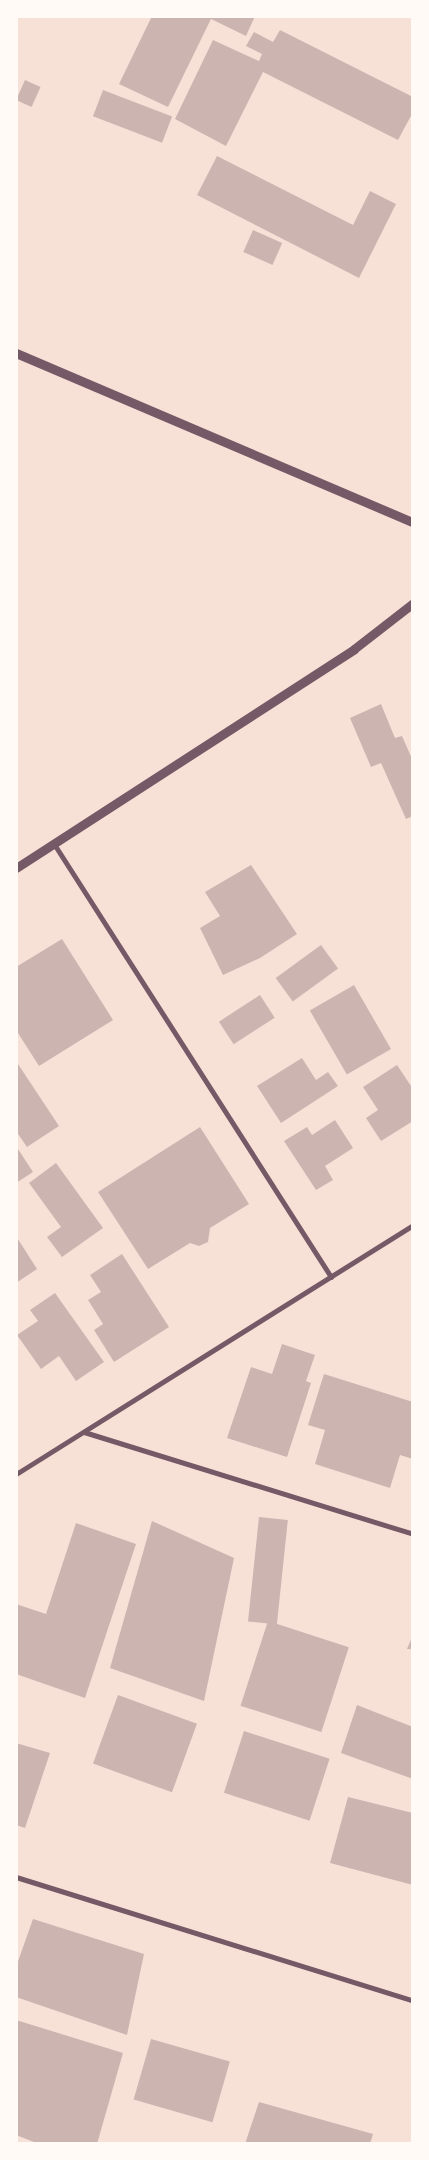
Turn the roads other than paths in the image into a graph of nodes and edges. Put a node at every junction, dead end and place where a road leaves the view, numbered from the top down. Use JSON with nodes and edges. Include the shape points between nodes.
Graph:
{"nodes":[{"id":1,"x":16,"y":352,"type":"edge"},
{"id":2,"x":413,"y":522,"type":"edge"},
{"id":3,"x":413,"y":603,"type":"edge"},
{"id":4,"x":54,"y":844,"type":"junction"},
{"id":5,"x":16,"y":868,"type":"edge"},
{"id":6,"x":413,"y":1225,"type":"edge"},
{"id":7,"x":331,"y":1277,"type":"junction"},
{"id":8,"x":84,"y":1432,"type":"junction"},
{"id":9,"x":16,"y":1474,"type":"edge"},
{"id":10,"x":413,"y":1534,"type":"edge"},
{"id":11,"x":16,"y":1877,"type":"edge"},
{"id":12,"x":413,"y":2001,"type":"edge"}],
"edges":[{"from":1,"to":2,"type":"street"},
{"from":3,"to":4,"type":"street","via":[[354,649]]},
{"from":4,"to":5,"type":"street"},
{"from":4,"to":7,"type":"street"},
{"from":6,"to":7,"type":"street"},
{"from":7,"to":8,"type":"street"},
{"from":8,"to":9,"type":"street"},
{"from":8,"to":10,"type":"street"},
{"from":11,"to":12,"type":"street"}]}
